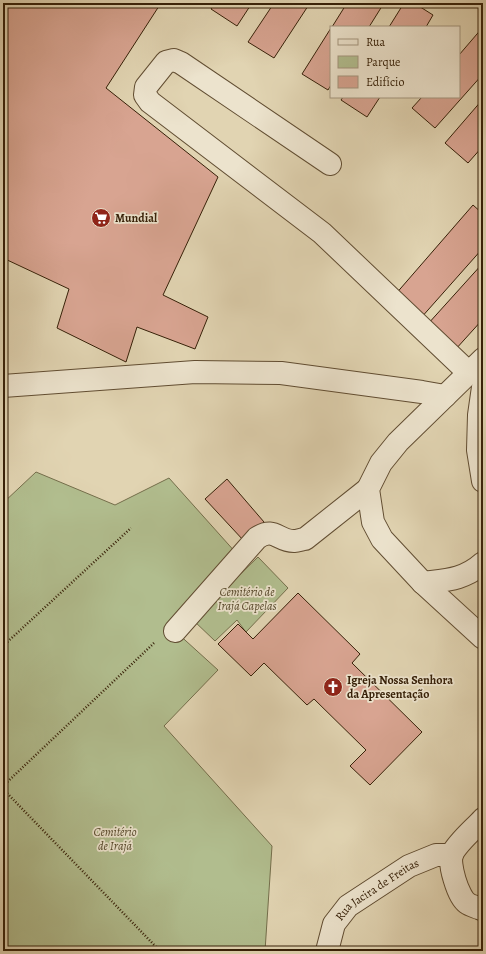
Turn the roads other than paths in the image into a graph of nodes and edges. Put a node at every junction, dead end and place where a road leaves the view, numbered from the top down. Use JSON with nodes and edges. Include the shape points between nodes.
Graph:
{"nodes":[{"id":1,"x":330,"y":164,"type":"dead end"},
{"id":2,"x":478,"y":373,"type":"edge"},
{"id":3,"x":3,"y":386,"type":"edge"},
{"id":4,"x":445,"y":396,"type":"junction"},
{"id":5,"x":483,"y":481,"type":"edge"},
{"id":6,"x":368,"y":489,"type":"junction"},
{"id":7,"x":483,"y":562,"type":"edge"},
{"id":8,"x":422,"y":583,"type":"junction"},
{"id":9,"x":175,"y":631,"type":"road end"},
{"id":10,"x":483,"y":638,"type":"edge"},
{"id":11,"x":483,"y":819,"type":"edge"},
{"id":12,"x":452,"y":855,"type":"junction"},
{"id":13,"x":483,"y":908,"type":"edge"},
{"id":14,"x":327,"y":951,"type":"edge"}],
"edges":[{"from":1,"to":2,"type":"street","via":[[174,60],[166,62],[146,87],[145,95],[150,102],[322,233]]},
{"from":2,"to":4,"type":"street"},
{"from":2,"to":5,"type":"street","via":[[478,450]]},
{"from":3,"to":4,"type":"street","via":[[195,372],[281,373]]},
{"from":4,"to":6,"type":"street","via":[[398,442],[381,463]]},
{"from":6,"to":8,"type":"street","via":[[373,522],[382,539]]},
{"from":6,"to":9,"type":"street","via":[[305,539],[286,540],[271,532],[258,538]]},
{"from":7,"to":8,"type":"street","via":[[465,576]]},
{"from":8,"to":10,"type":"street"},
{"from":11,"to":12,"type":"street"},
{"from":12,"to":13,"type":"street","via":[[451,868],[460,892],[466,902]]},
{"from":12,"to":14,"type":"street","name":"Rua Jacira de Freitas","via":[[436,855],[409,866],[348,906],[334,924]]}]}
